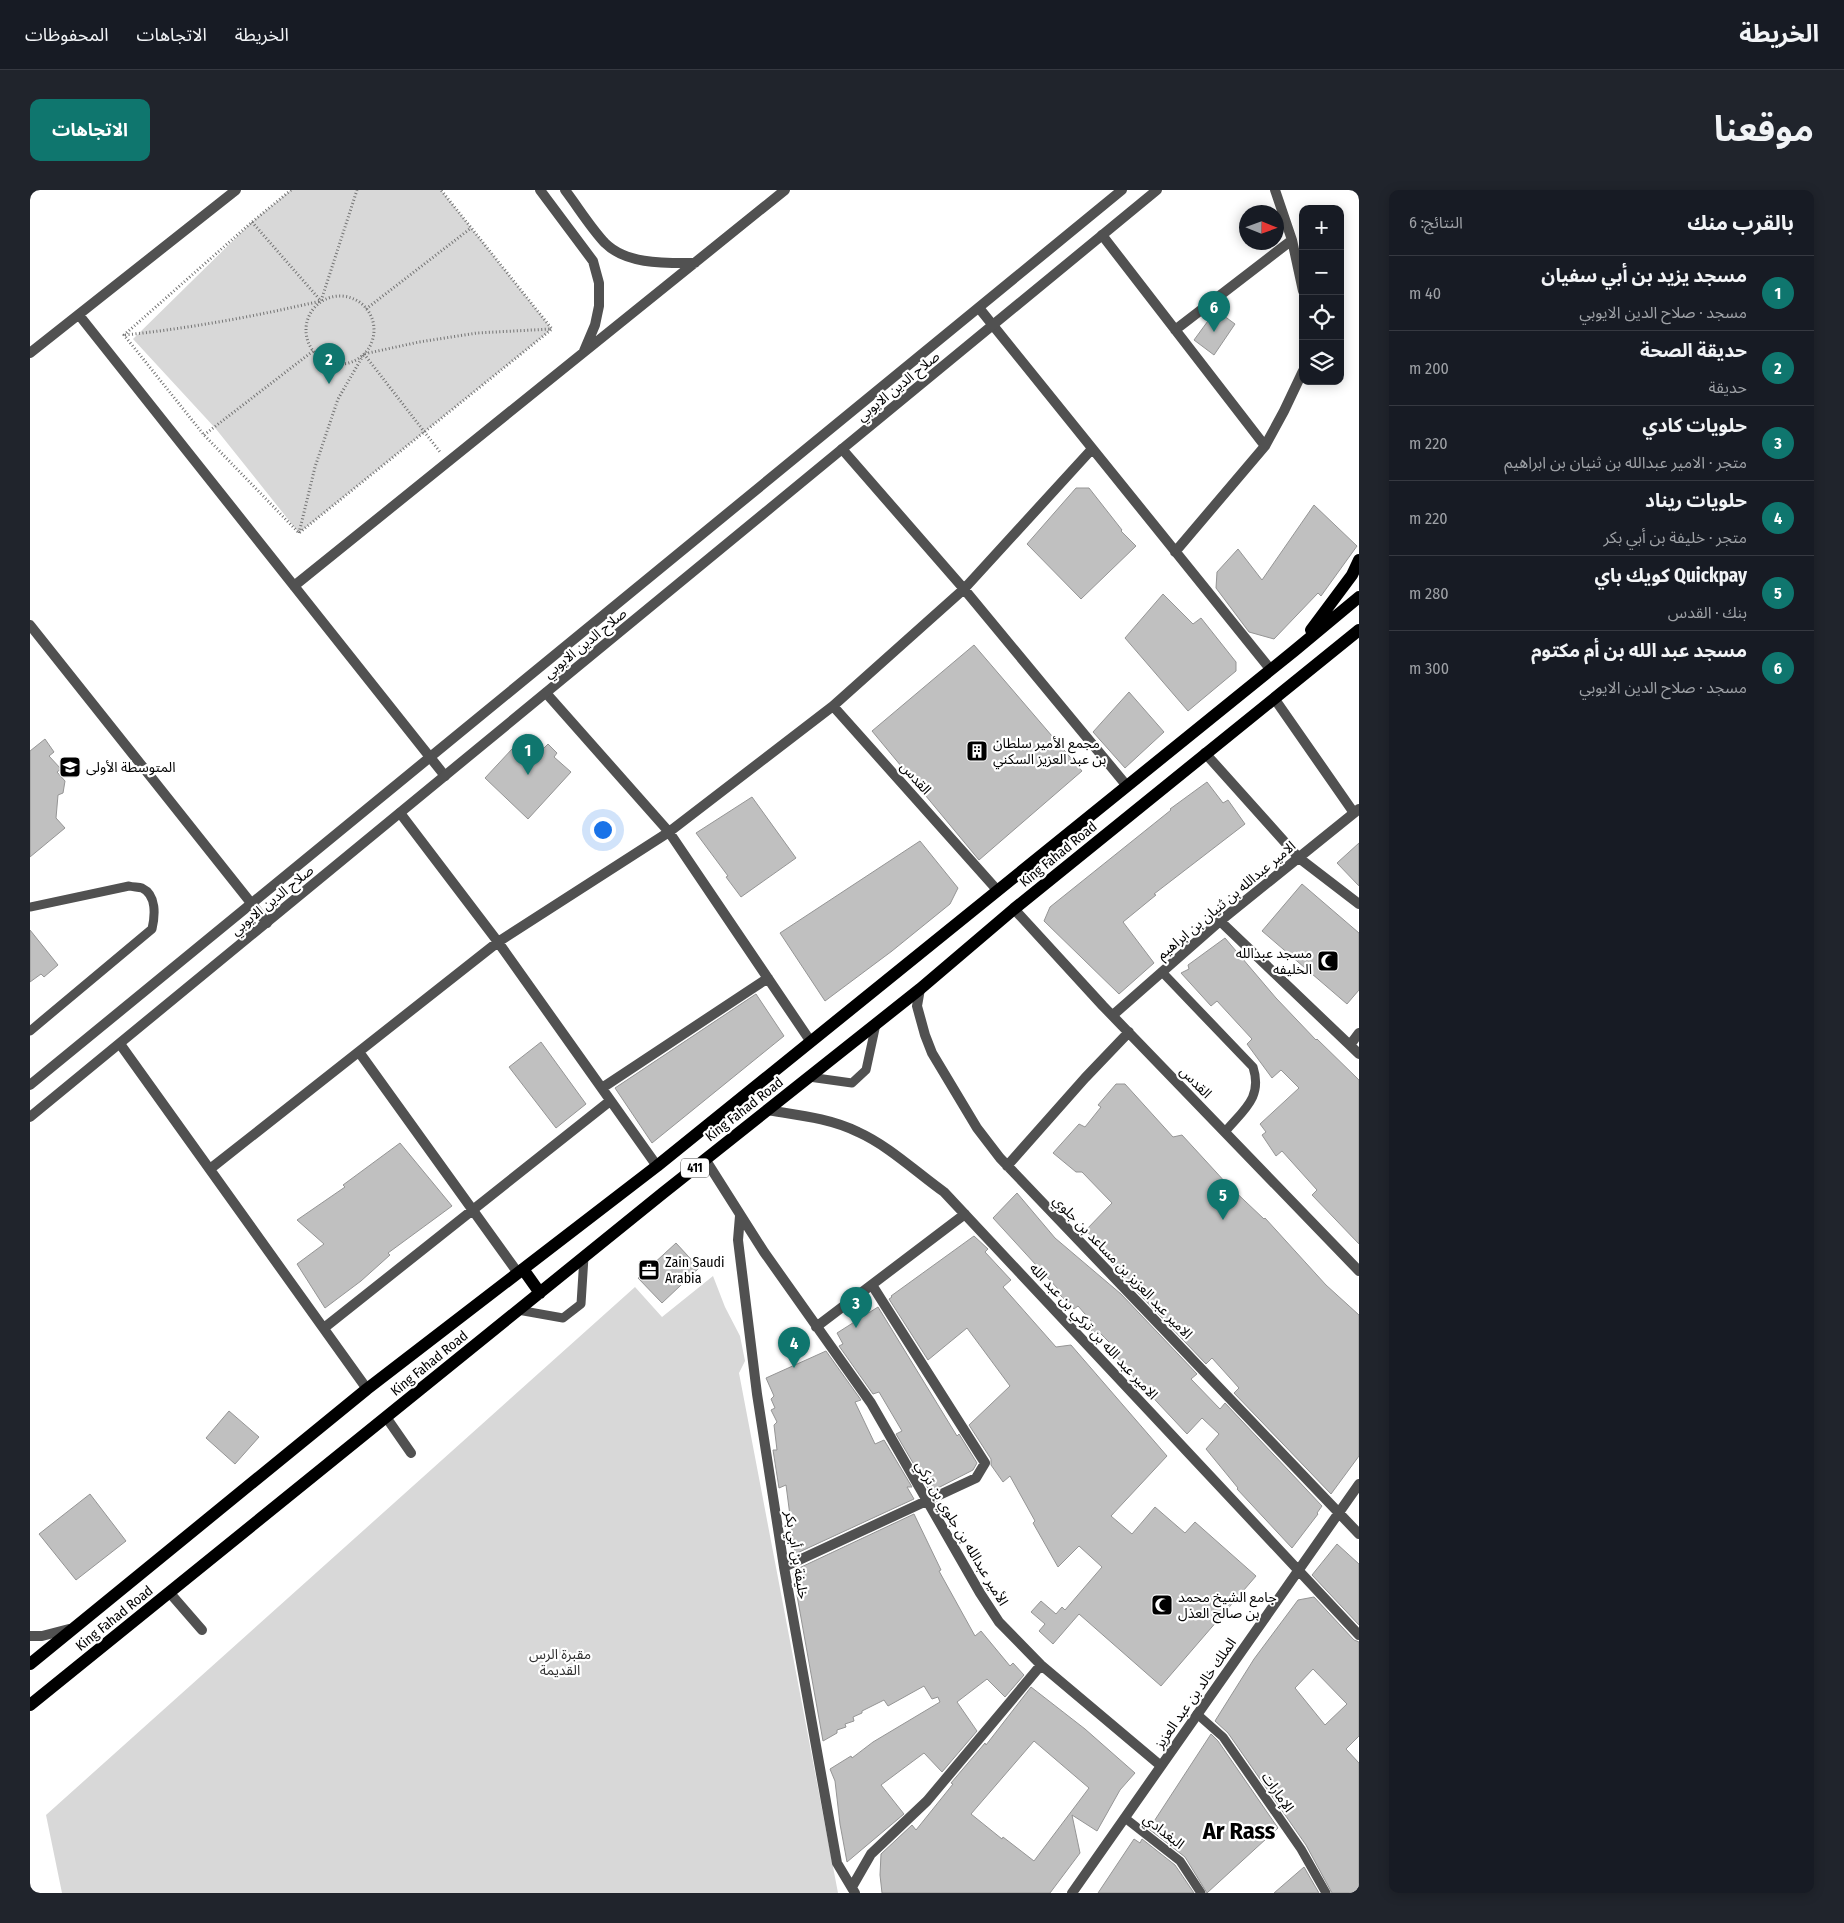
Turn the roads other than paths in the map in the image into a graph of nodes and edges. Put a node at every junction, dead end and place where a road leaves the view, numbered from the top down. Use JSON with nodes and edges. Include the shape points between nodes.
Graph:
{"nodes":[{"id":1,"x":236,"y":190,"type":"edge"},
{"id":2,"x":540,"y":190,"type":"edge"},
{"id":3,"x":564,"y":190,"type":"edge"},
{"id":4,"x":786,"y":190,"type":"edge"},
{"id":5,"x":1122,"y":190,"type":"edge"},
{"id":6,"x":1157,"y":190,"type":"edge"},
{"id":7,"x":1274,"y":190,"type":"edge"},
{"id":8,"x":1102,"y":235,"type":"junction"},
{"id":9,"x":1292,"y":240,"type":"junction"},
{"id":10,"x":695,"y":263,"type":"junction"},
{"id":11,"x":1299,"y":272,"type":"edge"},
{"id":12,"x":979,"y":308,"type":"junction"},
{"id":13,"x":79,"y":315,"type":"junction"},
{"id":14,"x":993,"y":325,"type":"junction"},
{"id":15,"x":1175,"y":330,"type":"junction"},
{"id":16,"x":583,"y":353,"type":"junction"},
{"id":17,"x":30,"y":354,"type":"edge"},
{"id":18,"x":1299,"y":380,"type":"edge"},
{"id":19,"x":1265,"y":446,"type":"junction"},
{"id":20,"x":842,"y":449,"type":"junction"},
{"id":21,"x":1092,"y":449,"type":"junction"},
{"id":22,"x":1175,"y":552,"type":"junction"},
{"id":23,"x":1359,"y":560,"type":"edge"},
{"id":24,"x":294,"y":586,"type":"junction"},
{"id":25,"x":964,"y":589,"type":"junction"},
{"id":26,"x":1359,"y":597,"type":"edge"},
{"id":27,"x":30,"y":625,"type":"edge"},
{"id":28,"x":1359,"y":630,"type":"edge"},
{"id":29,"x":1294,"y":651,"type":"junction"},
{"id":30,"x":1271,"y":670,"type":"junction"},
{"id":31,"x":546,"y":693,"type":"junction"},
{"id":32,"x":1274,"y":698,"type":"junction"},
{"id":33,"x":833,"y":706,"type":"junction"},
{"id":34,"x":1205,"y":753,"type":"junction"},
{"id":35,"x":430,"y":757,"type":"junction"},
{"id":36,"x":445,"y":776,"type":"junction"},
{"id":37,"x":1127,"y":786,"type":"junction"},
{"id":38,"x":1356,"y":811,"type":"edge"},
{"id":39,"x":400,"y":813,"type":"junction"},
{"id":40,"x":669,"y":832,"type":"junction"},
{"id":41,"x":1299,"y":858,"type":"junction"},
{"id":42,"x":998,"y":891,"type":"junction"},
{"id":43,"x":251,"y":903,"type":"junction"},
{"id":44,"x":1359,"y":904,"type":"edge"},
{"id":45,"x":30,"y":907,"type":"edge"},
{"id":46,"x":1014,"y":909,"type":"junction"},
{"id":47,"x":1220,"y":921,"type":"junction"},
{"id":48,"x":267,"y":923,"type":"junction"},
{"id":49,"x":498,"y":942,"type":"junction"},
{"id":50,"x":1162,"y":972,"type":"junction"},
{"id":51,"x":768,"y":978,"type":"junction"},
{"id":52,"x":920,"y":989,"type":"junction"},
{"id":53,"x":1113,"y":1015,"type":"junction"},
{"id":54,"x":876,"y":1024,"type":"junction"},
{"id":55,"x":30,"y":1031,"type":"edge"},
{"id":56,"x":1129,"y":1032,"type":"junction"},
{"id":57,"x":1359,"y":1033,"type":"edge"},
{"id":58,"x":811,"y":1042,"type":"junction"},
{"id":59,"x":120,"y":1044,"type":"junction"},
{"id":60,"x":1350,"y":1045,"type":"junction"},
{"id":61,"x":359,"y":1052,"type":"junction"},
{"id":62,"x":1359,"y":1054,"type":"edge"},
{"id":63,"x":809,"y":1077,"type":"junction"},
{"id":64,"x":30,"y":1084,"type":"edge"},
{"id":65,"x":602,"y":1088,"type":"junction"},
{"id":66,"x":610,"y":1101,"type":"junction"},
{"id":67,"x":767,"y":1110,"type":"junction"},
{"id":68,"x":30,"y":1117,"type":"edge"},
{"id":69,"x":1225,"y":1132,"type":"junction"},
{"id":70,"x":706,"y":1159,"type":"junction"},
{"id":71,"x":657,"y":1166,"type":"junction"},
{"id":72,"x":1007,"y":1166,"type":"junction"},
{"id":73,"x":210,"y":1169,"type":"junction"},
{"id":74,"x":472,"y":1209,"type":"junction"},
{"id":75,"x":964,"y":1214,"type":"junction"},
{"id":76,"x":740,"y":1216,"type":"junction"},
{"id":77,"x":584,"y":1257,"type":"junction"},
{"id":78,"x":1357,"y":1265,"type":"edge"},
{"id":79,"x":521,"y":1271,"type":"junction"},
{"id":80,"x":872,"y":1285,"type":"junction"},
{"id":81,"x":540,"y":1292,"type":"junction"},
{"id":82,"x":518,"y":1310,"type":"junction"},
{"id":83,"x":816,"y":1327,"type":"junction"},
{"id":84,"x":324,"y":1328,"type":"junction"},
{"id":85,"x":367,"y":1389,"type":"junction"},
{"id":86,"x":386,"y":1417,"type":"junction"},
{"id":87,"x":411,"y":1453,"type":"dead end"},
{"id":88,"x":1359,"y":1484,"type":"edge"},
{"id":89,"x":926,"y":1500,"type":"junction"},
{"id":90,"x":1339,"y":1512,"type":"junction"},
{"id":91,"x":1359,"y":1534,"type":"edge"},
{"id":92,"x":784,"y":1567,"type":"junction"},
{"id":93,"x":1299,"y":1570,"type":"junction"},
{"id":94,"x":169,"y":1592,"type":"junction"},
{"id":95,"x":75,"y":1628,"type":"junction"},
{"id":96,"x":202,"y":1630,"type":"dead end"},
{"id":97,"x":1359,"y":1635,"type":"edge"},
{"id":98,"x":30,"y":1636,"type":"edge"},
{"id":99,"x":30,"y":1664,"type":"edge"},
{"id":100,"x":1041,"y":1665,"type":"junction"},
{"id":101,"x":30,"y":1705,"type":"edge"},
{"id":102,"x":1197,"y":1714,"type":"junction"},
{"id":103,"x":1160,"y":1766,"type":"junction"},
{"id":104,"x":1125,"y":1818,"type":"junction"},
{"id":105,"x":854,"y":1890,"type":"edge"},
{"id":106,"x":1072,"y":1893,"type":"edge"},
{"id":107,"x":1201,"y":1893,"type":"edge"},
{"id":108,"x":1326,"y":1893,"type":"edge"}],
"edges":[{"from":1,"to":13,"type":"street"},
{"from":2,"to":16,"type":"street","via":[[593,261],[599,283],[595,325]]},
{"from":3,"to":10,"type":"street","via":[[606,244],[613,248],[645,261]]},
{"from":4,"to":10,"type":"street"},
{"from":5,"to":12,"type":"street","name":"صلاح الدين الايوبي"},
{"from":6,"to":8,"type":"street","name":"صلاح الدين الايوبي"},
{"from":7,"to":9,"type":"street"},
{"from":8,"to":14,"type":"street","name":"صلاح الدين الايوبي"},
{"from":8,"to":15,"type":"street"},
{"from":9,"to":11,"type":"street"},
{"from":9,"to":15,"type":"street"},
{"from":10,"to":16,"type":"street"},
{"from":12,"to":14,"type":"street"},
{"from":12,"to":35,"type":"street","name":"صلاح الدين الايوبي"},
{"from":13,"to":17,"type":"street"},
{"from":13,"to":24,"type":"street"},
{"from":14,"to":20,"type":"street","name":"صلاح الدين الايوبي"},
{"from":14,"to":21,"type":"street"},
{"from":15,"to":19,"type":"street"},
{"from":16,"to":24,"type":"street"},
{"from":18,"to":19,"type":"street"},
{"from":19,"to":22,"type":"street"},
{"from":20,"to":25,"type":"street"},
{"from":20,"to":31,"type":"street","name":"صلاح الدين الايوبي"},
{"from":21,"to":22,"type":"street"},
{"from":21,"to":25,"type":"street"},
{"from":22,"to":30,"type":"street"},
{"from":23,"to":29,"type":"main road","via":[[1342,589]]},
{"from":24,"to":35,"type":"street"},
{"from":25,"to":33,"type":"street"},
{"from":25,"to":37,"type":"street"},
{"from":26,"to":29,"type":"main road","name":"King Fahad Road","number":"411"},
{"from":27,"to":43,"type":"street"},
{"from":28,"to":32,"type":"main road","name":"King Fahad Road","number":"411"},
{"from":29,"to":30,"type":"main road","name":"King Fahad Road","number":"411"},
{"from":30,"to":37,"type":"main road","name":"King Fahad Road","number":"411"},
{"from":31,"to":36,"type":"street","name":"صلاح الدين الايوبي"},
{"from":31,"to":40,"type":"street"},
{"from":32,"to":34,"type":"main road","name":"King Fahad Road","number":"411"},
{"from":32,"to":38,"type":"street"},
{"from":33,"to":40,"type":"street"},
{"from":33,"to":42,"type":"street","name":"القدس"},
{"from":34,"to":41,"type":"street"},
{"from":34,"to":46,"type":"main road","name":"King Fahad Road","number":"411"},
{"from":35,"to":36,"type":"street"},
{"from":35,"to":43,"type":"street","name":"صلاح الدين الايوبي"},
{"from":36,"to":39,"type":"street","name":"صلاح الدين الايوبي"},
{"from":37,"to":42,"type":"main road","name":"King Fahad Road","number":"411"},
{"from":38,"to":41,"type":"street","name":"الامير عبدالله بن ثنيان بن ابراهيم"},
{"from":39,"to":48,"type":"street","name":"صلاح الدين الايوبي"},
{"from":39,"to":49,"type":"street"},
{"from":40,"to":49,"type":"street"},
{"from":40,"to":51,"type":"street"},
{"from":41,"to":44,"type":"street"},
{"from":41,"to":47,"type":"street","name":"الامير عبدالله بن ثنيان بن ابراهيم"},
{"from":42,"to":58,"type":"main road","name":"King Fahad Road","number":"411"},
{"from":43,"to":48,"type":"street"},
{"from":43,"to":64,"type":"street","name":"صلاح الدين الايوبي"},
{"from":45,"to":55,"type":"lane","via":[[129,886],[142,888],[152,898],[155,914],[152,929]]},
{"from":46,"to":52,"type":"main road","name":"King Fahad Road","number":"411"},
{"from":46,"to":53,"type":"street","name":"القدس"},
{"from":47,"to":50,"type":"street","name":"الامير عبدالله بن ثنيان بن ابراهيم"},
{"from":47,"to":60,"type":"street"},
{"from":48,"to":59,"type":"street","name":"صلاح الدين الايوبي"},
{"from":49,"to":61,"type":"street"},
{"from":49,"to":65,"type":"street"},
{"from":50,"to":53,"type":"street","name":"الامير عبدالله بن ثنيان بن ابراهيم"},
{"from":50,"to":69,"type":"lane","via":[[1253,1067],[1257,1080],[1255,1095]]},
{"from":51,"to":58,"type":"street"},
{"from":51,"to":65,"type":"street"},
{"from":52,"to":54,"type":"main road","name":"King Fahad Road","number":"411"},
{"from":52,"to":72,"type":"street","name":"الامير عبد العزيز بن مساعد بن جلوي","via":[[917,1006],[932,1053],[978,1128]]},
{"from":53,"to":56,"type":"street","name":"القدس"},
{"from":54,"to":63,"type":"main road","name":"King Fahad Road","number":"411"},
{"from":54,"to":63,"type":"lane","via":[[866,1070],[852,1083]]},
{"from":56,"to":69,"type":"street","name":"القدس"},
{"from":56,"to":72,"type":"street"},
{"from":57,"to":60,"type":"street"},
{"from":58,"to":71,"type":"main road","name":"King Fahad Road","number":"411"},
{"from":59,"to":68,"type":"street","name":"صلاح الدين الايوبي"},
{"from":59,"to":73,"type":"street"},
{"from":60,"to":62,"type":"street"},
{"from":61,"to":73,"type":"street"},
{"from":61,"to":74,"type":"street"},
{"from":63,"to":67,"type":"main road","name":"King Fahad Road","number":"411"},
{"from":65,"to":66,"type":"street"},
{"from":66,"to":71,"type":"street"},
{"from":66,"to":74,"type":"street"},
{"from":67,"to":70,"type":"main road","name":"King Fahad Road","number":"411"},
{"from":67,"to":75,"type":"street","name":"الامير عبد الله بن تركي بن عبد الله","via":[[809,1117],[856,1131],[944,1192]]},
{"from":69,"to":78,"type":"street","name":"القدس"},
{"from":70,"to":76,"type":"street"},
{"from":70,"to":77,"type":"main road","name":"King Fahad Road","number":"411"},
{"from":71,"to":79,"type":"main road","name":"King Fahad Road","number":"411"},
{"from":72,"to":90,"type":"street","name":"الامير عبد العزيز بن مساعد بن جلوي"},
{"from":73,"to":84,"type":"street"},
{"from":74,"to":79,"type":"street"},
{"from":74,"to":84,"type":"street"},
{"from":75,"to":80,"type":"street"},
{"from":75,"to":93,"type":"street","name":"الامير عبد الله بن تركي بن عبد الله"},
{"from":76,"to":83,"type":"street"},
{"from":76,"to":92,"type":"street","name":"خليفة بن أبي بكر","via":[[738,1240],[756,1384]]},
{"from":77,"to":81,"type":"main road","name":"King Fahad Road","number":"411"},
{"from":77,"to":82,"type":"lane","via":[[581,1304],[563,1318]]},
{"from":79,"to":81,"type":"main road"},
{"from":79,"to":85,"type":"main road","name":"King Fahad Road","number":"411"},
{"from":80,"to":83,"type":"street"},
{"from":80,"to":89,"type":"street","via":[[985,1463],[976,1478]]},
{"from":81,"to":82,"type":"main road","name":"King Fahad Road","number":"411"},
{"from":82,"to":86,"type":"main road","name":"King Fahad Road","number":"411"},
{"from":83,"to":89,"type":"street","name":"الأمير عبدالله بن جلوي بن تركي","via":[[871,1403]]},
{"from":84,"to":85,"type":"street"},
{"from":85,"to":95,"type":"main road","name":"King Fahad Road","number":"411"},
{"from":86,"to":87,"type":"street"},
{"from":86,"to":94,"type":"main road","name":"King Fahad Road","number":"411"},
{"from":88,"to":90,"type":"street","name":"الملك خالد بن عبد العزيز"},
{"from":89,"to":92,"type":"street"},
{"from":89,"to":100,"type":"street","name":"الأمير عبدالله بن جلوي بن تركي","via":[[999,1622]]},
{"from":90,"to":91,"type":"street","name":"الامير عبد العزيز بن مساعد بن جلوي"},
{"from":90,"to":93,"type":"street","name":"الملك خالد بن عبد العزيز"},
{"from":92,"to":105,"type":"street","name":"خليفة بن أبي بكر","via":[[837,1863]]},
{"from":93,"to":97,"type":"street","name":"الامير عبد الله بن تركي بن عبد الله"},
{"from":93,"to":102,"type":"street","name":"الملك خالد بن عبد العزيز"},
{"from":94,"to":96,"type":"street"},
{"from":94,"to":101,"type":"main road","name":"King Fahad Road","number":"411"},
{"from":95,"to":98,"type":"street","via":[[50,1635]]},
{"from":95,"to":99,"type":"main road","name":"King Fahad Road","number":"411"},
{"from":100,"to":103,"type":"street","name":"الأمير عبدالله بن جلوي بن تركي"},
{"from":100,"to":105,"type":"street","via":[[927,1801],[871,1854]]},
{"from":102,"to":103,"type":"street","name":"الملك خالد بن عبد العزيز"},
{"from":102,"to":108,"type":"lane","name":"الإمارات","via":[[1222,1737],[1301,1849]]},
{"from":103,"to":104,"type":"street","name":"الملك خالد بن عبد العزيز"},
{"from":104,"to":106,"type":"street","name":"الملك خالد بن عبد العزيز"},
{"from":104,"to":107,"type":"lane","name":"البغدادي","via":[[1180,1861]]}]}
